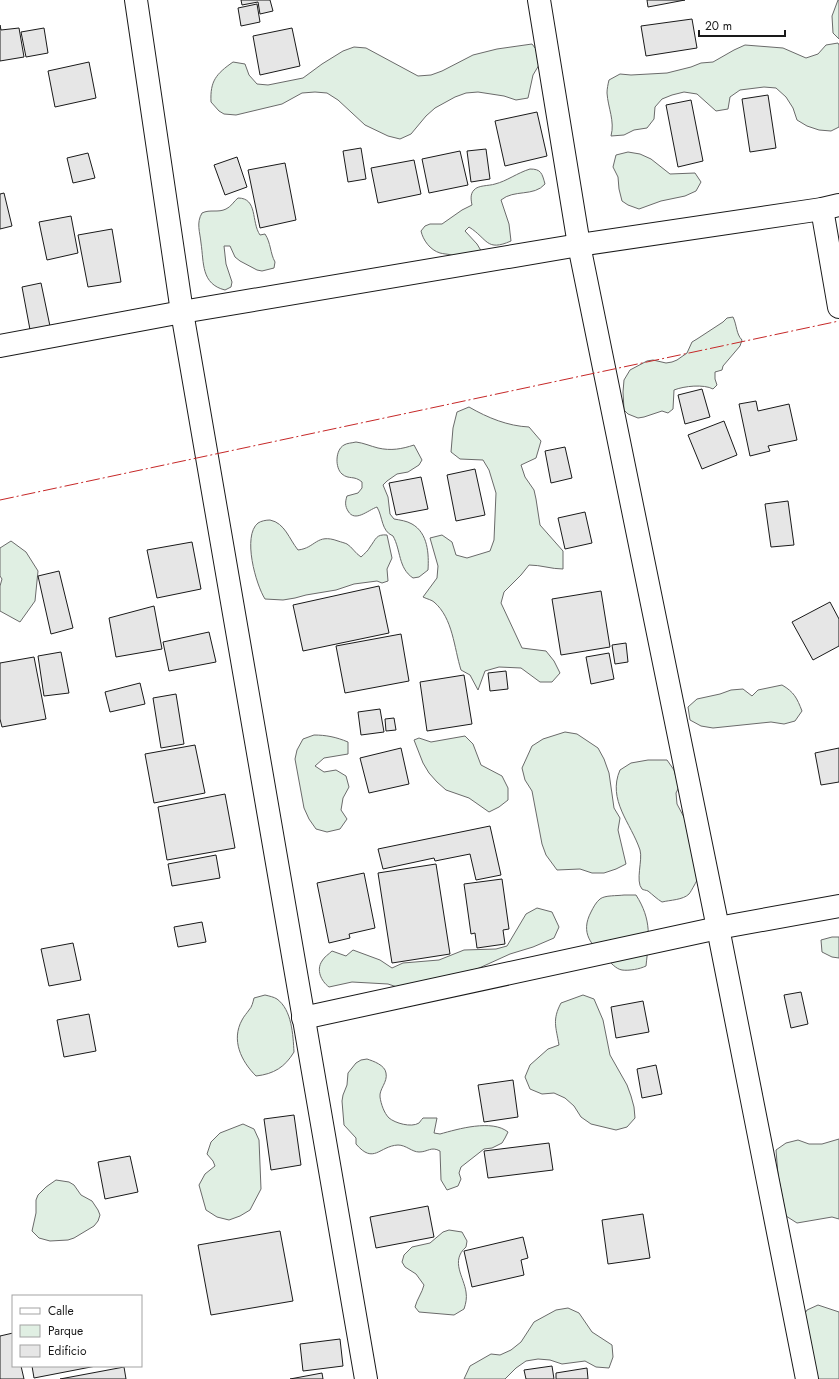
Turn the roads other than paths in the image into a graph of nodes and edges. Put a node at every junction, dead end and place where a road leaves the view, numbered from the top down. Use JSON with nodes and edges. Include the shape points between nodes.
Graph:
{"nodes":[{"id":1,"x":136,"y":0,"type":"edge"},
{"id":2,"x":539,"y":0,"type":"edge"},
{"id":3,"x":831,"y":207,"type":"edge"},
{"id":4,"x":579,"y":245,"type":"junction"},
{"id":5,"x":839,"y":307,"type":"edge"},
{"id":6,"x":182,"y":312,"type":"junction"},
{"id":7,"x":0,"y":346,"type":"edge"},
{"id":8,"x":839,"y":906,"type":"edge"},
{"id":9,"x":718,"y":928,"type":"junction"},
{"id":10,"x":303,"y":1018,"type":"junction"},
{"id":11,"x":366,"y":1379,"type":"edge"},
{"id":12,"x":807,"y":1379,"type":"edge"}],
"edges":[{"from":1,"to":6,"type":"street"},
{"from":2,"to":4,"type":"street"},
{"from":3,"to":4,"type":"street"},
{"from":3,"to":5,"type":"street"},
{"from":4,"to":6,"type":"street"},
{"from":4,"to":9,"type":"street"},
{"from":6,"to":7,"type":"street"},
{"from":6,"to":10,"type":"street"},
{"from":8,"to":9,"type":"street"},
{"from":9,"to":10,"type":"street"},
{"from":9,"to":12,"type":"street"},
{"from":10,"to":11,"type":"street"}]}
